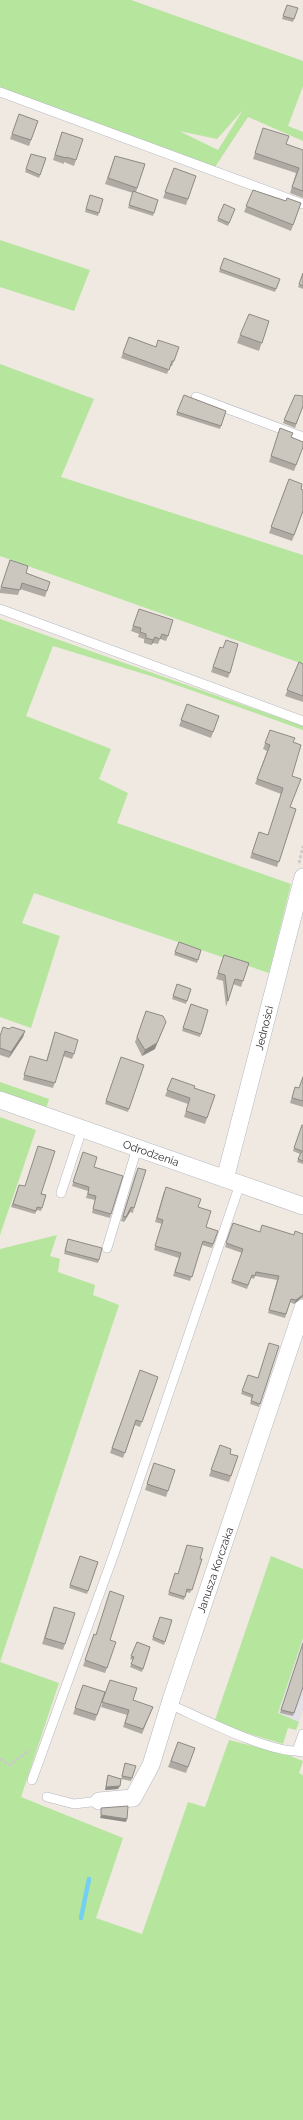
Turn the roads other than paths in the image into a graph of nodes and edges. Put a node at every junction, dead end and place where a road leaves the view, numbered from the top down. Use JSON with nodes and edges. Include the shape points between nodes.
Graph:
{"nodes":[{"id":1,"x":0,"y":92,"type":"edge"},
{"id":2,"x":303,"y":204,"type":"edge"},
{"id":3,"x":196,"y":397,"type":"dead end"},
{"id":4,"x":303,"y":437,"type":"edge"},
{"id":5,"x":0,"y":610,"type":"edge"},
{"id":6,"x":303,"y":721,"type":"edge"},
{"id":7,"x":303,"y":877,"type":"edge"},
{"id":8,"x":0,"y":1100,"type":"edge"},
{"id":9,"x":82,"y":1128,"type":"junction"},
{"id":10,"x":138,"y":1148,"type":"junction"},
{"id":11,"x":233,"y":1181,"type":"junction"},
{"id":12,"x":61,"y":1193,"type":"dead end"},
{"id":13,"x":303,"y":1206,"type":"edge"},
{"id":14,"x":107,"y":1248,"type":"dead end"},
{"id":15,"x":303,"y":1308,"type":"edge"},
{"id":16,"x":170,"y":1704,"type":"junction"},
{"id":17,"x":303,"y":1734,"type":"edge"},
{"id":18,"x":300,"y":1752,"type":"edge"},
{"id":19,"x":32,"y":1780,"type":"dead end"},
{"id":20,"x":47,"y":1798,"type":"dead end"},
{"id":21,"x":99,"y":1801,"type":"joint"}],
"edges":[{"from":1,"to":2,"type":"lane"},
{"from":3,"to":4,"type":"lane"},
{"from":5,"to":6,"type":"lane"},
{"from":7,"to":11,"type":"street","name":"Jedności"},
{"from":8,"to":9,"type":"street","name":"Odrodzenia"},
{"from":9,"to":10,"type":"street","name":"Odrodzenia"},
{"from":9,"to":12,"type":"lane"},
{"from":10,"to":11,"type":"street","name":"Odrodzenia"},
{"from":10,"to":14,"type":"lane"},
{"from":11,"to":13,"type":"street","name":"Odrodzenia"},
{"from":11,"to":19,"type":"lane","via":[[115,1551]]},
{"from":15,"to":16,"type":"street","name":"Janusza Korczaka"},
{"from":16,"to":18,"type":"lane","via":[[248,1738],[288,1751]]},
{"from":16,"to":21,"type":"street","name":"Janusza Korczaka","via":[[151,1765],[133,1798]]},
{"from":17,"to":18,"type":"lane"},
{"from":20,"to":21,"type":"lane","via":[[74,1804]]}]}
